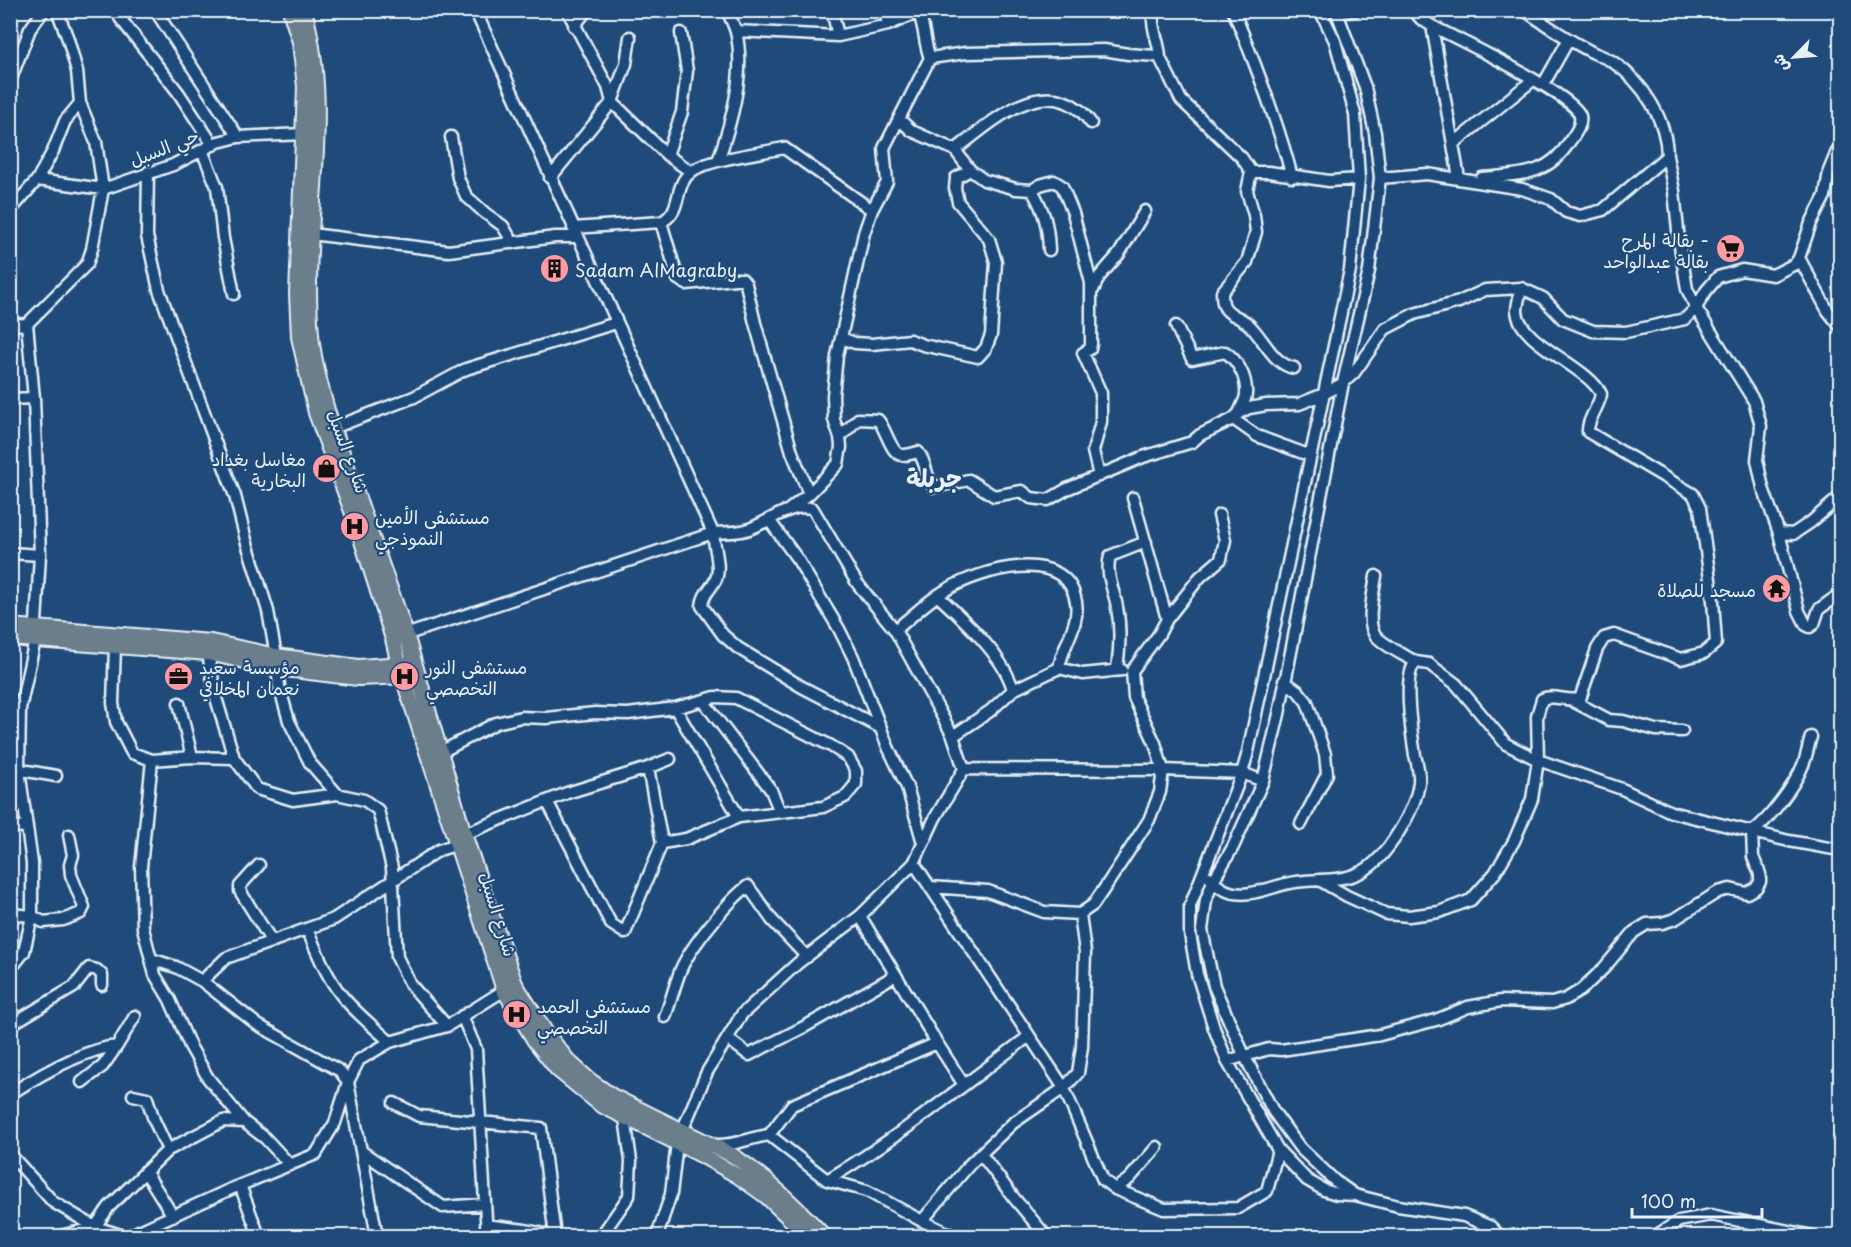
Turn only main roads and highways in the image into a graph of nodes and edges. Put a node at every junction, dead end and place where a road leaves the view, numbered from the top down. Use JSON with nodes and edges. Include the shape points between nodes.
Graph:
{"nodes":[{"id":1,"x":290,"y":10,"type":"edge"},
{"id":2,"x":304,"y":10,"type":"edge"},
{"id":3,"x":10,"y":626,"type":"edge"},
{"id":4,"x":35,"y":635,"type":"junction"},
{"id":5,"x":400,"y":637,"type":"junction"},
{"id":6,"x":10,"y":638,"type":"edge"},
{"id":7,"x":276,"y":662,"type":"junction"},
{"id":8,"x":408,"y":669,"type":"junction"},
{"id":9,"x":461,"y":839,"type":"junction"},
{"id":10,"x":509,"y":987,"type":"junction"},
{"id":11,"x":808,"y":1236,"type":"edge"},
{"id":12,"x":824,"y":1236,"type":"edge"}],
"edges":[{"from":1,"to":5,"type":"main road","name":"شارع السبل","via":[[300,42],[305,87],[297,294],[299,337],[316,413]]},
{"from":2,"to":5,"type":"main road","name":"شارع السبل","via":[[317,85],[311,334],[333,428]]},
{"from":3,"to":4,"type":"main road"},
{"from":4,"to":6,"type":"main road"},
{"from":4,"to":7,"type":"main road"},
{"from":4,"to":7,"type":"main road","via":[[211,642]]},
{"from":5,"to":8,"type":"main road","name":"شارع السبل"},
{"from":7,"to":8,"type":"main road","via":[[358,678]]},
{"from":8,"to":9,"type":"main road","name":"شارع السبل"},
{"from":8,"to":9,"type":"main road","name":"شارع السبل","via":[[441,752]]},
{"from":9,"to":10,"type":"main road","name":"شارع السبل"},
{"from":10,"to":11,"type":"main road","name":"شارع السبل","via":[[519,1017],[557,1069],[578,1088],[601,1105],[722,1166],[766,1196]]},
{"from":10,"to":12,"type":"main road","name":"شارع السبل","via":[[568,1061],[589,1080],[612,1096],[741,1161],[776,1187]]}]}
